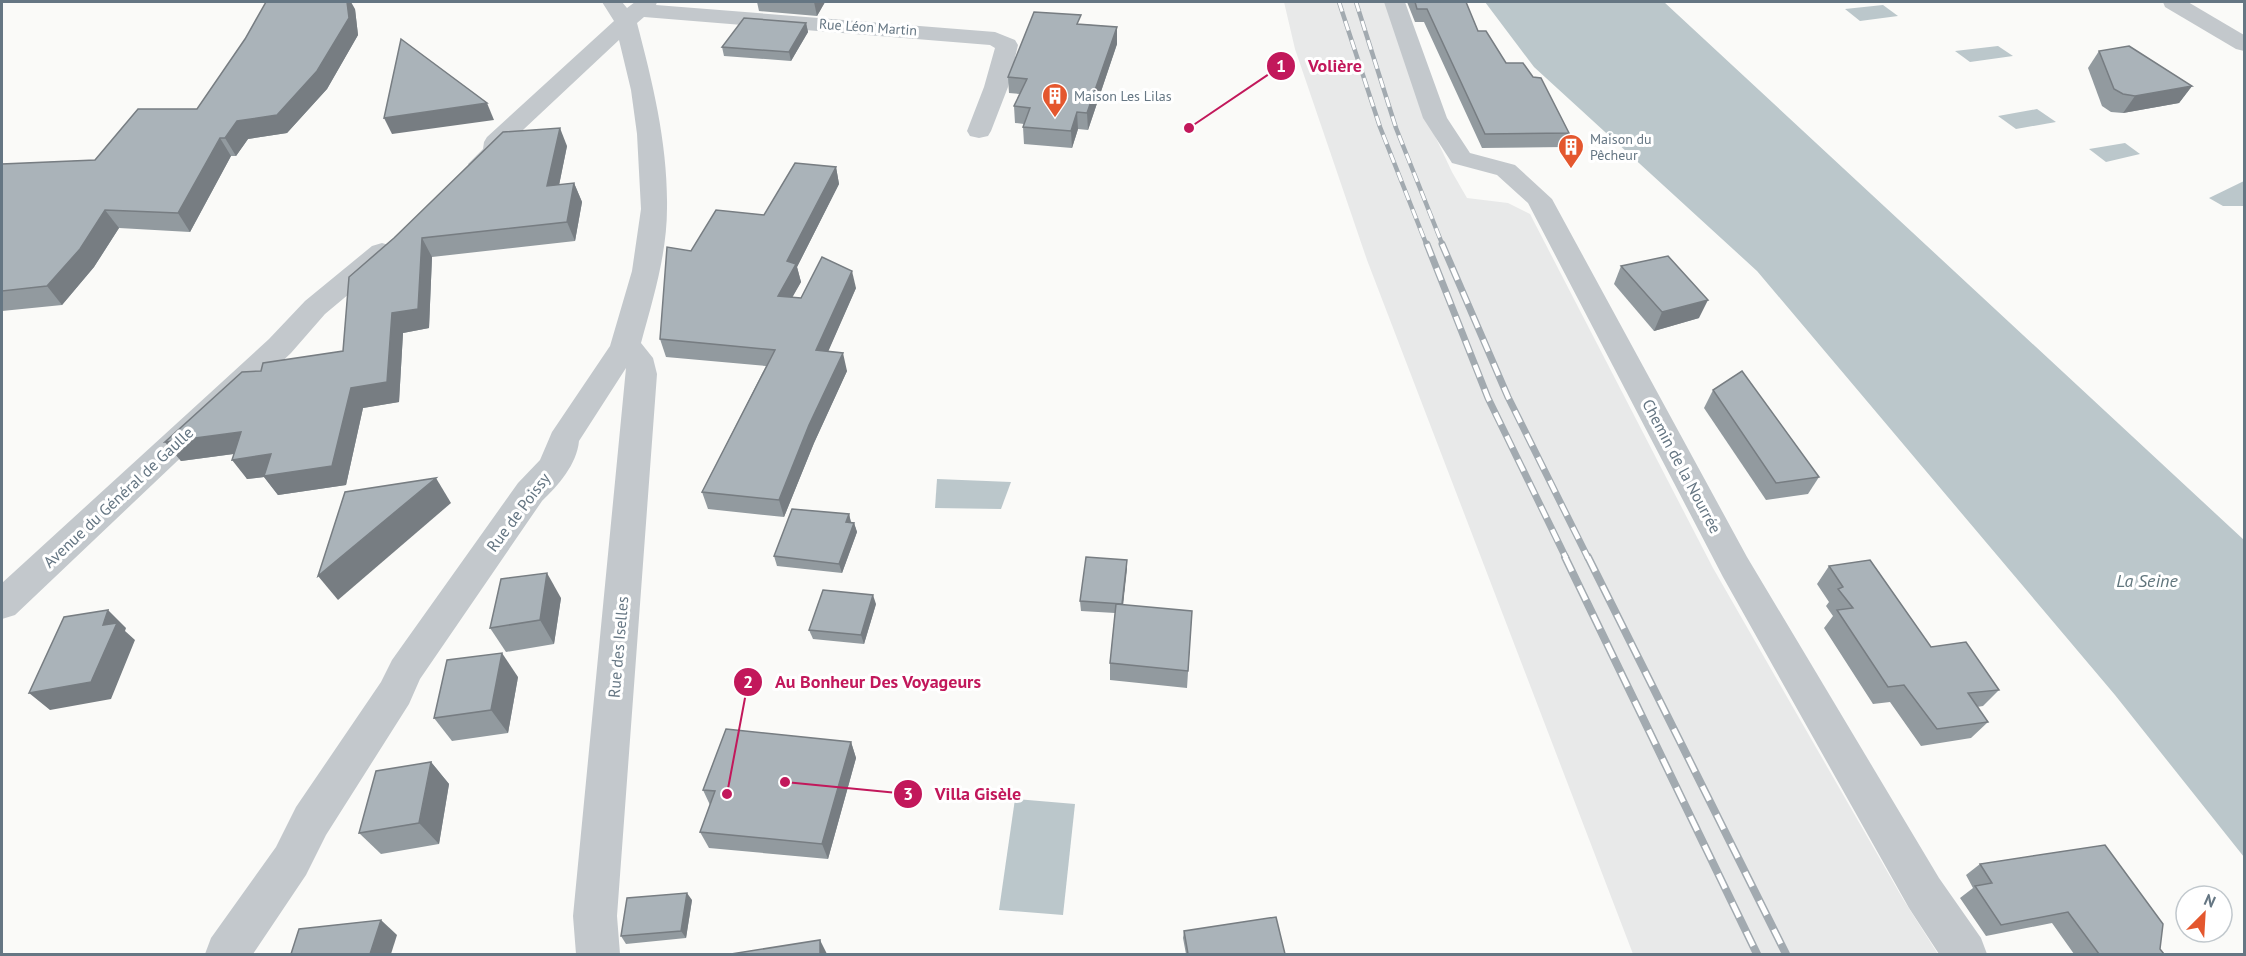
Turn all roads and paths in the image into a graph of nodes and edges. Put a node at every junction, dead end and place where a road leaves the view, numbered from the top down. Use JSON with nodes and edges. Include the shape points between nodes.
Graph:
{"nodes":[{"id":1,"x":612,"y":2,"type":"edge"},
{"id":2,"x":1394,"y":2,"type":"edge"},
{"id":3,"x":2173,"y":2,"type":"edge"},
{"id":4,"x":637,"y":11,"type":"edge"},
{"id":5,"x":2244,"y":44,"type":"edge"},
{"id":6,"x":979,"y":131,"type":"dead end"},
{"id":7,"x":466,"y":177,"type":"edge"},
{"id":8,"x":397,"y":238,"type":"edge"},
{"id":9,"x":625,"y":347,"type":"junction"},
{"id":10,"x":2,"y":605,"type":"edge"},
{"id":11,"x":227,"y":954,"type":"edge"},
{"id":12,"x":598,"y":954,"type":"edge"},
{"id":13,"x":1965,"y":954,"type":"edge"}],
"edges":[{"from":1,"to":4,"type":"street"},
{"from":2,"to":13,"type":"street","name":"Chemin de la Nourrée","via":[[1435,118],[1461,158],[1506,170],[1539,199],[1735,567],[1924,893]]},
{"from":3,"to":5,"type":"street"},
{"from":4,"to":6,"type":"street","name":"Rue Léon Martin","via":[[995,39],[1007,45]]},
{"from":4,"to":7,"type":"street","via":[[496,142],[496,150]]},
{"from":4,"to":9,"type":"street","name":"Rue de Poissy","via":[[654,209],[646,271]]},
{"from":8,"to":10,"type":"street","name":"Avenue du Général de Gaulle","via":[[289,333],[280,346]]},
{"from":9,"to":11,"type":"street","name":"Rue de Poissy","via":[[563,440],[563,449],[540,483],[405,671],[396,692],[311,821],[291,861]]},
{"from":9,"to":12,"type":"street","name":"Rue des Iselles","via":[[637,353],[642,374],[595,916]]}]}
